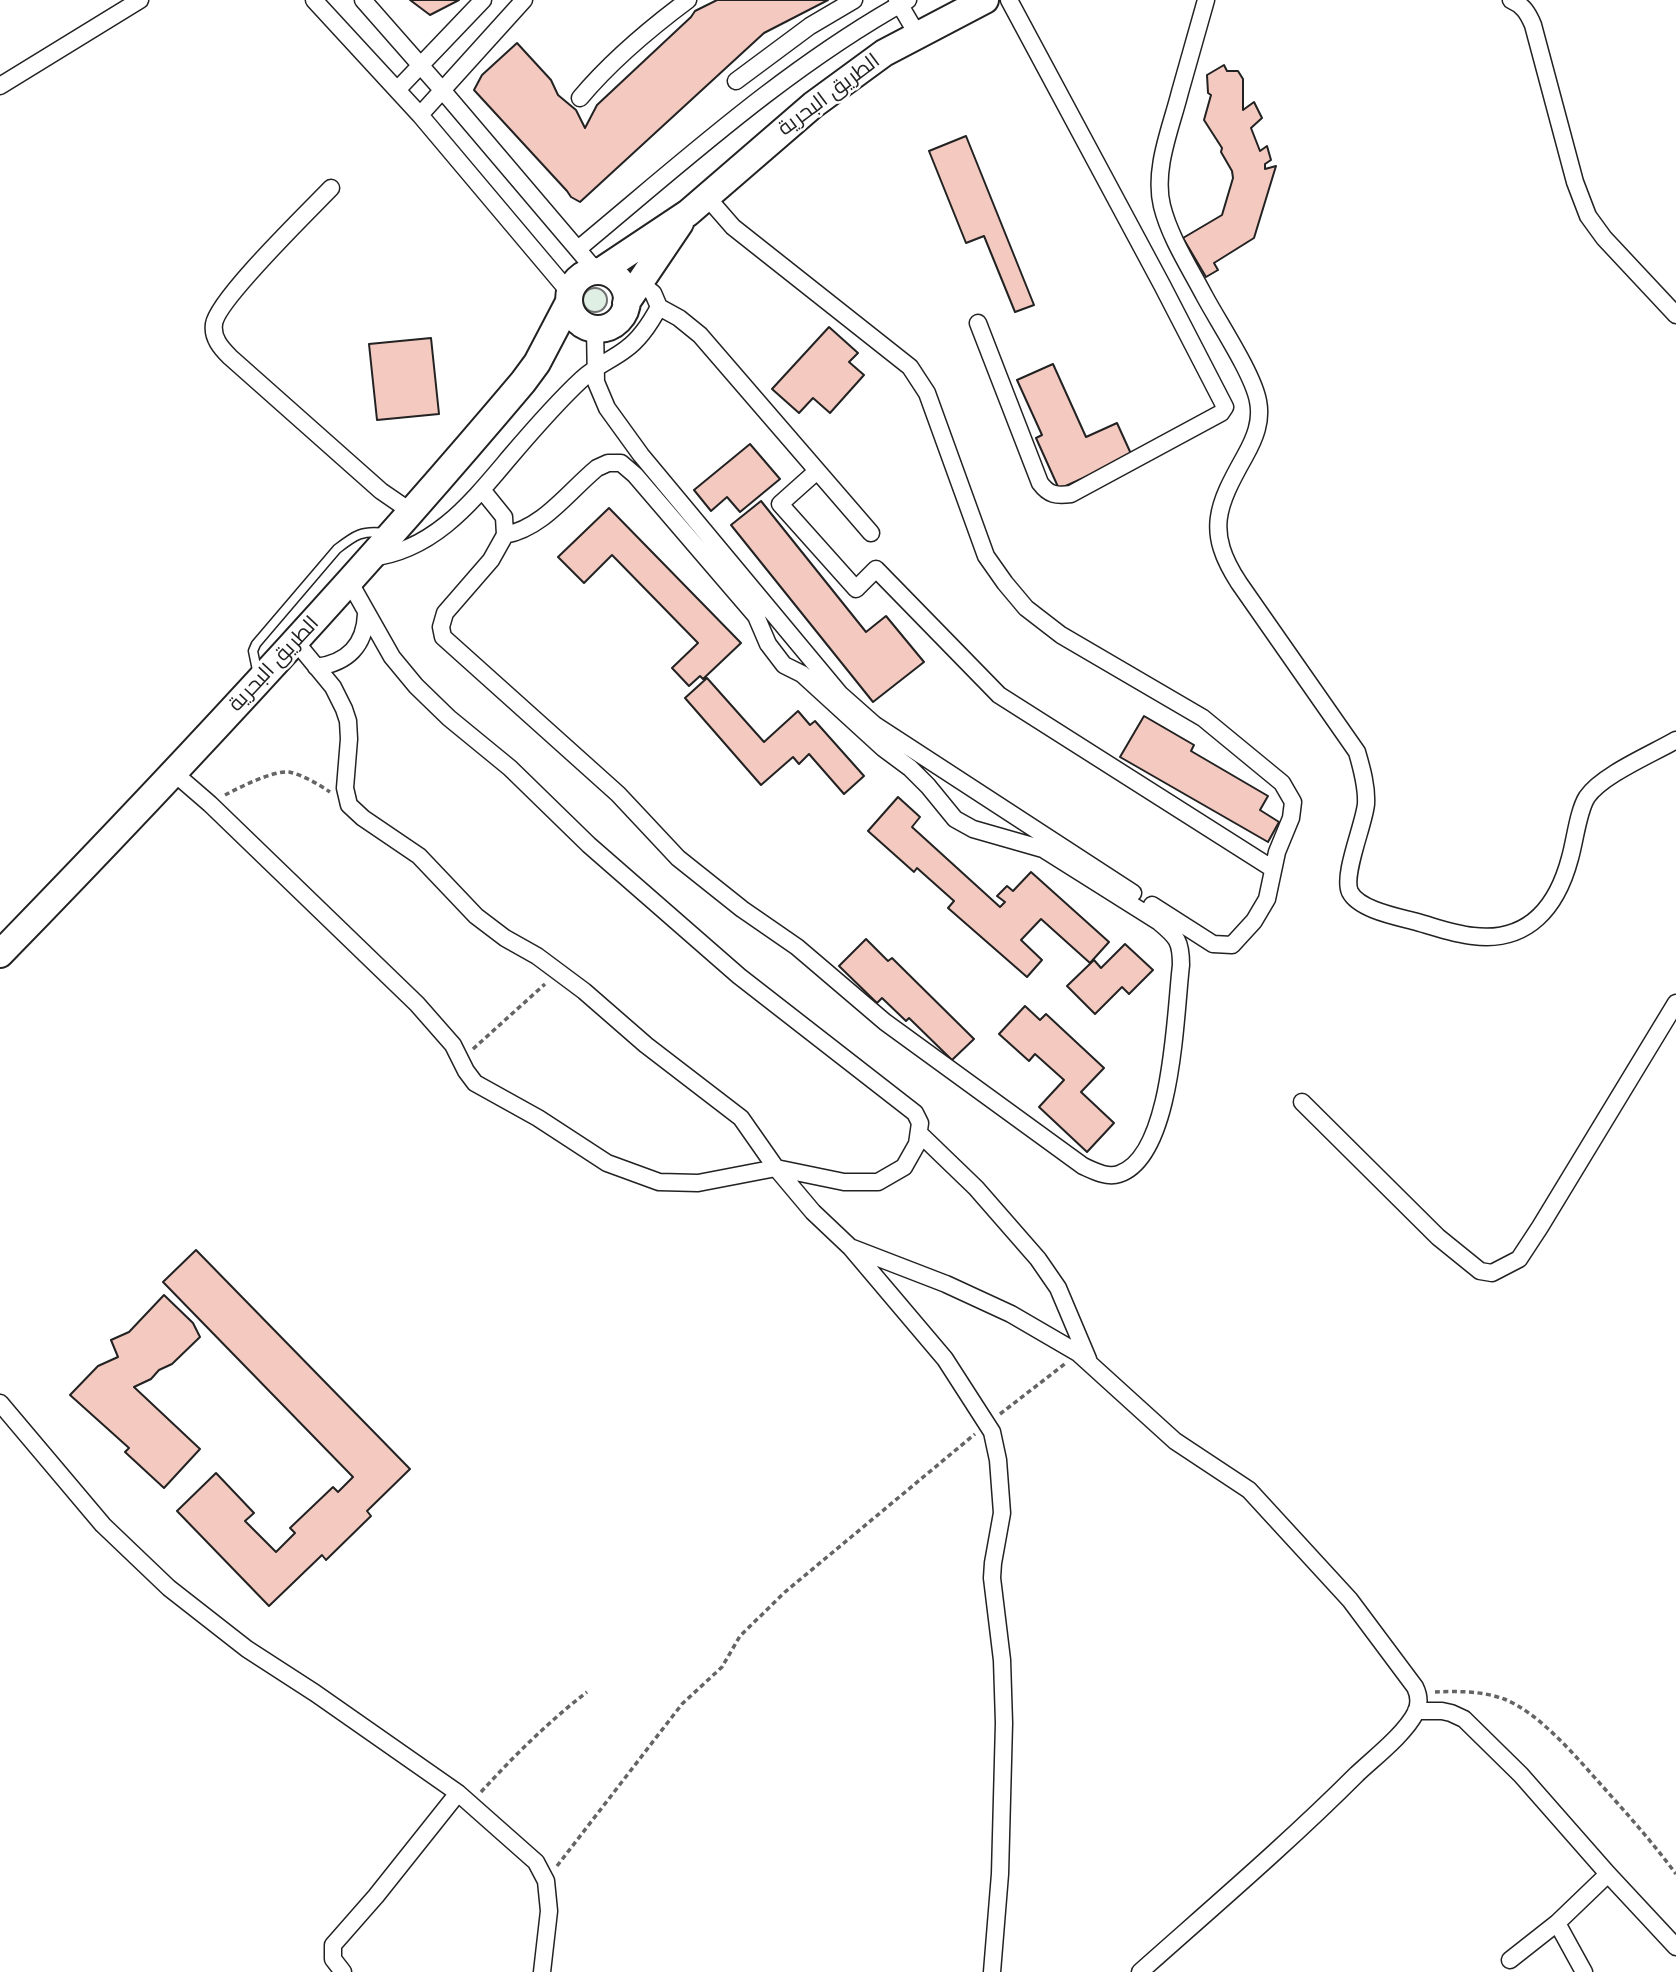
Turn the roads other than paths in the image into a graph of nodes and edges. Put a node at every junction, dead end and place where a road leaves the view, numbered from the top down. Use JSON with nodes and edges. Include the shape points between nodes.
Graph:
{"nodes":[{"id":1,"x":140,"y":0,"type":"edge"},
{"id":2,"x":314,"y":0,"type":"edge"},
{"id":3,"x":363,"y":0,"type":"edge"},
{"id":4,"x":483,"y":0,"type":"edge"},
{"id":5,"x":524,"y":0,"type":"edge"},
{"id":6,"x":688,"y":0,"type":"edge"},
{"id":7,"x":854,"y":0,"type":"edge"},
{"id":8,"x":985,"y":0,"type":"edge"},
{"id":9,"x":1009,"y":0,"type":"edge"},
{"id":10,"x":1206,"y":0,"type":"edge"},
{"id":11,"x":1511,"y":0,"type":"edge"},
{"id":12,"x":902,"y":2,"type":"edge"},
{"id":13,"x":917,"y":34,"type":"junction"},
{"id":14,"x":421,"y":66,"type":"junction"},
{"id":15,"x":736,"y":81,"type":"dead end"},
{"id":16,"x":0,"y":86,"type":"edge"},
{"id":17,"x":397,"y":90,"type":"junction"},
{"id":18,"x":443,"y":91,"type":"junction"},
{"id":19,"x":580,"y":98,"type":"dead end"},
{"id":20,"x":420,"y":115,"type":"junction"},
{"id":21,"x":331,"y":188,"type":"dead end"},
{"id":22,"x":697,"y":205,"type":"junction"},
{"id":23,"x":578,"y":249,"type":"junction"},
{"id":24,"x":599,"y":271,"type":"junction"},
{"id":25,"x":633,"y":293,"type":"junction"},
{"id":26,"x":570,"y":297,"type":"junction"},
{"id":27,"x":659,"y":307,"type":"junction"},
{"id":28,"x":1676,"y":315,"type":"edge"},
{"id":29,"x":978,"y":323,"type":"dead end"},
{"id":30,"x":594,"y":328,"type":"junction"},
{"id":31,"x":537,"y":363,"type":"junction"},
{"id":32,"x":596,"y":368,"type":"junction"},
{"id":33,"x":817,"y":471,"type":"junction"},
{"id":34,"x":483,"y":491,"type":"junction"},
{"id":35,"x":412,"y":513,"type":"junction"},
{"id":36,"x":391,"y":533,"type":"junction"},
{"id":37,"x":871,"y":533,"type":"dead end"},
{"id":38,"x":505,"y":535,"type":"junction"},
{"id":39,"x":370,"y":558,"type":"junction"},
{"id":40,"x":349,"y":581,"type":"junction"},
{"id":41,"x":366,"y":613,"type":"junction"},
{"id":42,"x":296,"y":642,"type":"junction"},
{"id":43,"x":316,"y":667,"type":"junction"},
{"id":44,"x":259,"y":681,"type":"junction"},
{"id":45,"x":1676,"y":740,"type":"edge"},
{"id":46,"x":173,"y":772,"type":"junction"},
{"id":47,"x":1273,"y":869,"type":"junction"},
{"id":48,"x":0,"y":954,"type":"edge"},
{"id":49,"x":1676,"y":1003,"type":"edge"},
{"id":50,"x":1302,"y":1102,"type":"dead end"},
{"id":51,"x":920,"y":1134,"type":"junction"},
{"id":52,"x":776,"y":1168,"type":"junction"},
{"id":53,"x":850,"y":1247,"type":"junction"},
{"id":54,"x":1084,"y":1358,"type":"junction"},
{"id":55,"x":0,"y":1404,"type":"edge"},
{"id":56,"x":1416,"y":1711,"type":"junction"},
{"id":57,"x":464,"y":1798,"type":"junction"},
{"id":58,"x":1608,"y":1874,"type":"junction"},
{"id":59,"x":1557,"y":1923,"type":"junction"},
{"id":60,"x":1676,"y":1947,"type":"edge"},
{"id":61,"x":1510,"y":1960,"type":"dead end"},
{"id":62,"x":343,"y":1972,"type":"edge"},
{"id":63,"x":542,"y":1972,"type":"edge"},
{"id":64,"x":992,"y":1972,"type":"edge"},
{"id":65,"x":1140,"y":1972,"type":"edge"},
{"id":66,"x":1584,"y":1972,"type":"edge"}],
"edges":[{"from":1,"to":16,"type":"street"},
{"from":2,"to":17,"type":"street"},
{"from":3,"to":14,"type":"street"},
{"from":4,"to":14,"type":"street"},
{"from":5,"to":18,"type":"street"},
{"from":6,"to":19,"type":"street","via":[[630,47]]},
{"from":7,"to":15,"type":"street"},
{"from":8,"to":13,"type":"main road","name":"الطريق البحرية"},
{"from":9,"to":29,"type":"street","via":[[1225,407],[1070,494],[1047,492]]},
{"from":10,"to":45,"type":"street","via":[[1165,150],[1160,174],[1162,205],[1258,399],[1254,439],[1217,516],[1224,556],[1357,752],[1364,776],[1366,805],[1349,877],[1351,895],[1387,914],[1471,936],[1505,935],[1527,926],[1554,900],[1588,796],[1625,768]]},
{"from":11,"to":28,"type":"street","via":[[1527,12],[1533,25],[1588,216]]},
{"from":12,"to":13,"type":"street"},
{"from":12,"to":23,"type":"street","via":[[842,39],[743,112]]},
{"from":13,"to":22,"type":"main road","name":"الطريق البحرية","via":[[823,98]]},
{"from":14,"to":17,"type":"street"},
{"from":14,"to":18,"type":"street"},
{"from":17,"to":20,"type":"street"},
{"from":18,"to":20,"type":"street"},
{"from":18,"to":23,"type":"street"},
{"from":20,"to":26,"type":"street"},
{"from":21,"to":35,"type":"street","via":[[228,300],[215,319],[214,335],[222,349],[258,382]]},
{"from":22,"to":24,"type":"main road"},
{"from":22,"to":25,"type":"main road"},
{"from":22,"to":47,"type":"street","via":[[733,227],[911,368],[927,393],[986,556],[1026,608],[1061,635],[1203,718],[1282,783],[1293,802]]},
{"from":23,"to":24,"type":"street"},
{"from":24,"to":25,"type":"main road","via":[[611,274]]},
{"from":24,"to":26,"type":"main road","via":[[582,276]]},
{"from":25,"to":27,"type":"street","via":[[653,293]]},
{"from":25,"to":30,"type":"main road","via":[[622,316],[605,328]]},
{"from":26,"to":30,"type":"main road","via":[[577,320]]},
{"from":26,"to":31,"type":"main road","name":"الطريق البحرية"},
{"from":27,"to":32,"type":"street","via":[[628,348]]},
{"from":27,"to":33,"type":"street","via":[[700,335]]},
{"from":30,"to":31,"type":"main road","name":"الطريق البحرية"},
{"from":30,"to":32,"type":"street"},
{"from":31,"to":35,"type":"main road","name":"الطريق البحرية"},
{"from":32,"to":34,"type":"street","via":[[571,390]]},
{"from":32,"to":47,"type":"street","via":[[596,382],[607,408],[641,455],[840,694],[875,725],[1213,944],[1232,945],[1254,922],[1267,898]]},
{"from":33,"to":37,"type":"street"},
{"from":33,"to":47,"type":"street","via":[[780,504],[856,589],[876,569],[999,695]]},
{"from":34,"to":38,"type":"street","via":[[503,517]]},
{"from":34,"to":39,"type":"street","via":[[417,545]]},
{"from":35,"to":36,"type":"main road","name":"الطريق البحرية"},
{"from":36,"to":39,"type":"main road","name":"الطريق البحرية"},
{"from":36,"to":44,"type":"lane","via":[[368,531],[337,549],[256,644],[253,651]]},
{"from":38,"to":38,"type":"street","via":[[491,560],[445,613],[443,637],[618,794],[678,858],[797,947],[885,1022],[1083,1166],[1117,1175],[1142,1158],[1160,1120],[1169,1070],[1181,965],[1181,949],[1174,934],[1043,849],[973,829],[956,819],[910,768],[802,674],[785,665],[768,644],[756,616],[621,463],[597,468],[534,524]]},
{"from":39,"to":40,"type":"main road","name":"الطريق البحرية"},
{"from":40,"to":41,"type":"street"},
{"from":40,"to":42,"type":"main road","name":"الطريق البحرية"},
{"from":41,"to":43,"type":"street","via":[[359,644],[331,665]]},
{"from":41,"to":51,"type":"street","via":[[403,671],[449,718],[739,976],[915,1113]]},
{"from":42,"to":43,"type":"street"},
{"from":42,"to":44,"type":"main road","name":"الطريق البحرية"},
{"from":43,"to":52,"type":"street","via":[[333,687],[348,721],[345,788],[349,805],[419,856],[476,916],[558,972],[741,1118]]},
{"from":44,"to":46,"type":"main road","name":"الطريق البحرية"},
{"from":46,"to":48,"type":"main road","name":"الطريق البحرية"},
{"from":46,"to":52,"type":"street","via":[[417,1004],[453,1045],[470,1078],[483,1088],[607,1163],[659,1182],[724,1179]]},
{"from":49,"to":50,"type":"street","via":[[1519,1259],[1492,1273],[1479,1271],[1438,1237]]},
{"from":51,"to":52,"type":"street","via":[[904,1167],[878,1182],[844,1182]]},
{"from":51,"to":54,"type":"street","via":[[976,1188],[1038,1259],[1058,1288]]},
{"from":52,"to":53,"type":"street"},
{"from":53,"to":54,"type":"street","via":[[1011,1314]]},
{"from":53,"to":64,"type":"street","via":[[945,1359],[992,1432],[998,1460],[1002,1513],[992,1578],[1004,1723]]},
{"from":54,"to":56,"type":"street","via":[[1175,1441],[1268,1508],[1350,1600],[1419,1694]]},
{"from":55,"to":57,"type":"street","via":[[103,1525],[169,1588],[247,1649]]},
{"from":56,"to":58,"type":"street","via":[[1451,1713],[1464,1719],[1521,1775]]},
{"from":56,"to":65,"type":"street","via":[[1315,1816]]},
{"from":57,"to":62,"type":"street","via":[[333,1945],[333,1959]]},
{"from":57,"to":63,"type":"street","via":[[536,1862],[546,1881],[549,1910]]},
{"from":58,"to":59,"type":"street"},
{"from":58,"to":60,"type":"street"},
{"from":59,"to":61,"type":"street"},
{"from":59,"to":66,"type":"street"}]}
